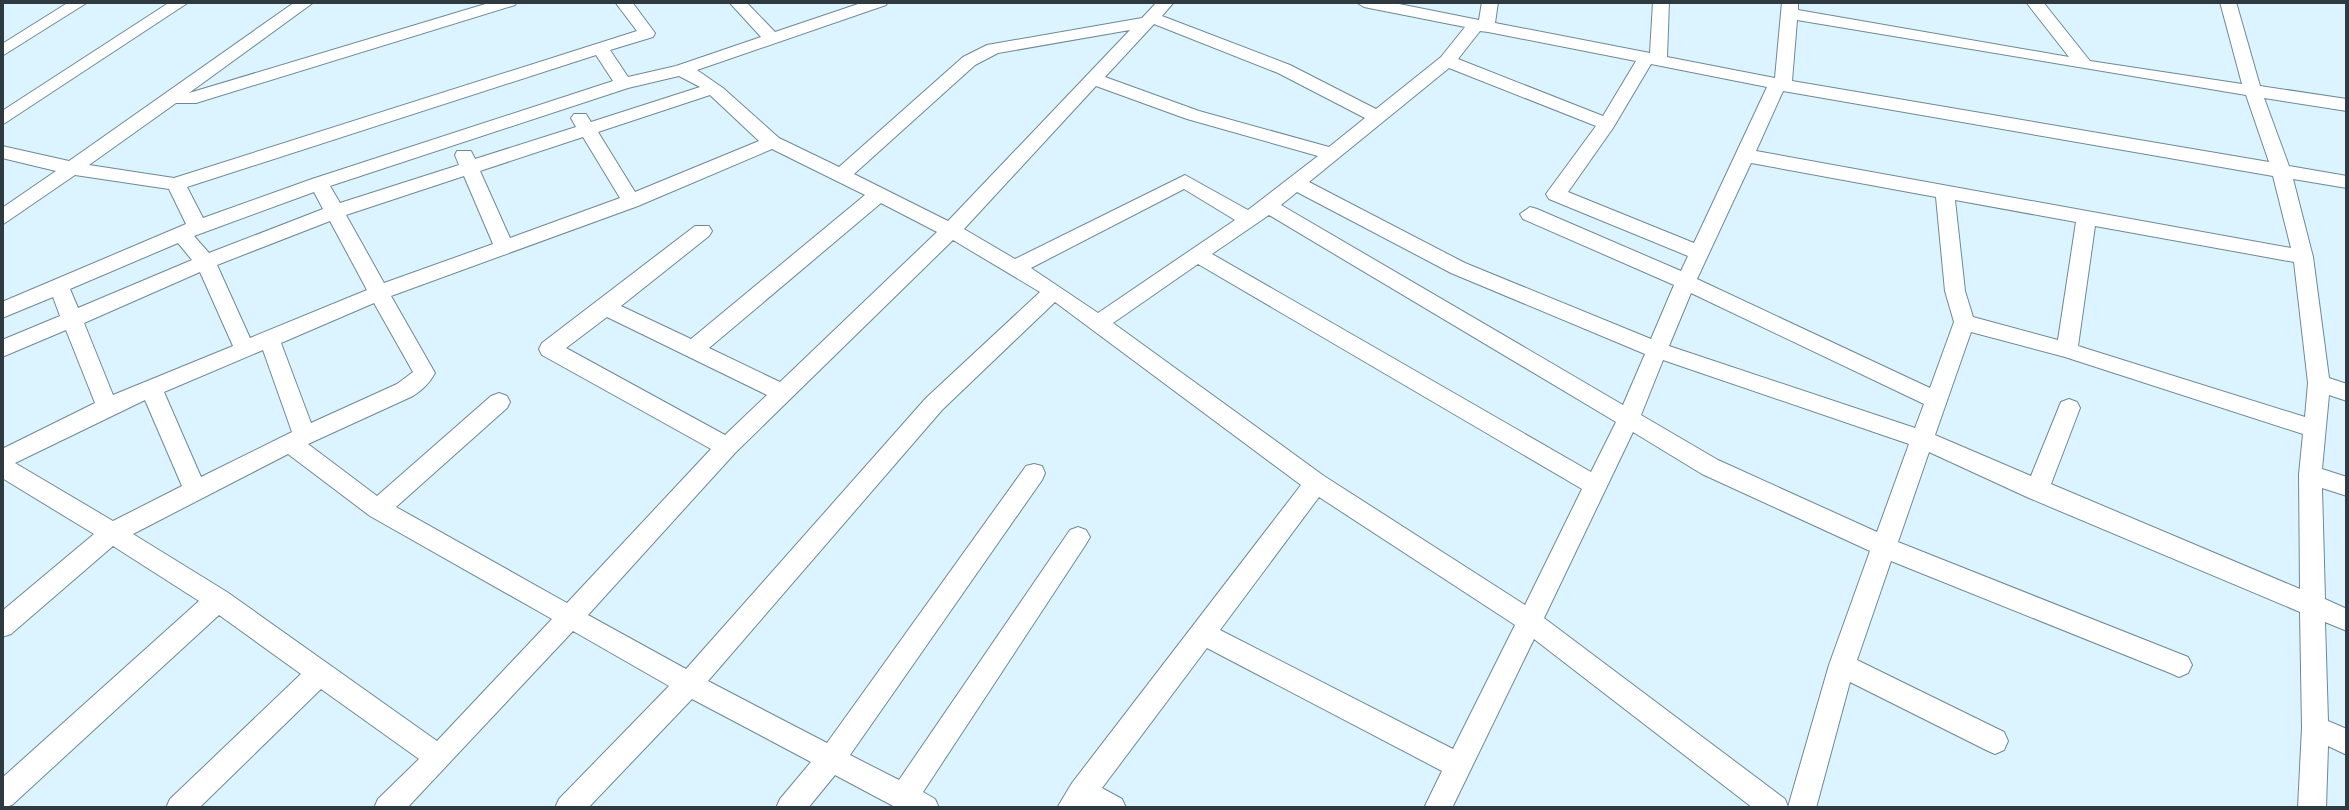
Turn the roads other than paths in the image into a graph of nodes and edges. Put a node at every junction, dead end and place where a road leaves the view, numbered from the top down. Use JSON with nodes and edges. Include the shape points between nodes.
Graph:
{"nodes":[{"id":1,"x":80,"y":2,"type":"edge"},
{"id":2,"x":181,"y":2,"type":"edge"},
{"id":3,"x":306,"y":2,"type":"edge"},
{"id":4,"x":509,"y":2,"type":"edge"},
{"id":5,"x":625,"y":2,"type":"edge"},
{"id":6,"x":737,"y":2,"type":"edge"},
{"id":7,"x":880,"y":2,"type":"edge"},
{"id":8,"x":1166,"y":2,"type":"edge"},
{"id":9,"x":1364,"y":2,"type":"edge"},
{"id":10,"x":1490,"y":2,"type":"edge"},
{"id":11,"x":1661,"y":2,"type":"edge"},
{"id":12,"x":2034,"y":2,"type":"edge"},
{"id":13,"x":2228,"y":2,"type":"edge"},
{"id":14,"x":1790,"y":8,"type":"edge"},
{"id":15,"x":1149,"y":20,"type":"junction"},
{"id":16,"x":1481,"y":26,"type":"junction"},
{"id":17,"x":772,"y":39,"type":"junction"},
{"id":18,"x":600,"y":48,"type":"junction"},
{"id":19,"x":2,"y":51,"type":"edge"},
{"id":20,"x":1652,"y":60,"type":"junction"},
{"id":21,"x":1447,"y":61,"type":"junction"},
{"id":22,"x":2084,"y":65,"type":"junction"},
{"id":23,"x":681,"y":70,"type":"junction"},
{"id":24,"x":1093,"y":79,"type":"junction"},
{"id":25,"x":623,"y":84,"type":"junction"},
{"id":26,"x":1780,"y":84,"type":"junction"},
{"id":27,"x":712,"y":89,"type":"junction"},
{"id":28,"x":2253,"y":91,"type":"junction"},
{"id":29,"x":171,"y":97,"type":"junction"},
{"id":30,"x":571,"y":102,"type":"junction"},
{"id":31,"x":2347,"y":105,"type":"edge"},
{"id":32,"x":1378,"y":118,"type":"junction"},
{"id":33,"x":2,"y":119,"type":"edge"},
{"id":34,"x":1607,"y":124,"type":"junction"},
{"id":35,"x":587,"y":129,"type":"junction"},
{"id":36,"x":456,"y":138,"type":"junction"},
{"id":37,"x":773,"y":142,"type":"junction"},
{"id":38,"x":2,"y":152,"type":"edge"},
{"id":39,"x":1333,"y":154,"type":"junction"},
{"id":40,"x":1748,"y":156,"type":"junction"},
{"id":41,"x":469,"y":166,"type":"junction"},
{"id":42,"x":75,"y":169,"type":"junction"},
{"id":43,"x":2282,"y":173,"type":"junction"},
{"id":44,"x":840,"y":177,"type":"junction"},
{"id":45,"x":2347,"y":182,"type":"edge"},
{"id":46,"x":319,"y":183,"type":"junction"},
{"id":47,"x":1295,"y":183,"type":"junction"},
{"id":48,"x":175,"y":184,"type":"junction"},
{"id":49,"x":1945,"y":192,"type":"junction"},
{"id":50,"x":878,"y":195,"type":"junction"},
{"id":51,"x":631,"y":201,"type":"junction"},
{"id":52,"x":1268,"y":206,"type":"junction"},
{"id":53,"x":336,"y":211,"type":"junction"},
{"id":54,"x":1530,"y":214,"type":"dead end"},
{"id":55,"x":2,"y":218,"type":"edge"},
{"id":56,"x":2086,"y":218,"type":"junction"},
{"id":57,"x":1250,"y":220,"type":"junction"},
{"id":58,"x":951,"y":230,"type":"junction"},
{"id":59,"x":189,"y":231,"type":"junction"},
{"id":60,"x":702,"y":231,"type":"dead end"},
{"id":61,"x":504,"y":246,"type":"junction"},
{"id":62,"x":1699,"y":253,"type":"junction"},
{"id":63,"x":1199,"y":256,"type":"junction"},
{"id":64,"x":2303,"y":257,"type":"junction"},
{"id":65,"x":205,"y":262,"type":"junction"},
{"id":66,"x":1016,"y":267,"type":"junction"},
{"id":67,"x":1684,"y":281,"type":"junction"},
{"id":68,"x":59,"y":287,"type":"junction"},
{"id":69,"x":1054,"y":291,"type":"junction"},
{"id":70,"x":379,"y":293,"type":"junction"},
{"id":71,"x":605,"y":307,"type":"junction"},
{"id":72,"x":2,"y":310,"type":"edge"},
{"id":73,"x":71,"y":319,"type":"junction"},
{"id":74,"x":1964,"y":322,"type":"junction"},
{"id":75,"x":1097,"y":324,"type":"junction"},
{"id":76,"x":269,"y":338,"type":"junction"},
{"id":77,"x":244,"y":347,"type":"junction"},
{"id":78,"x":2,"y":349,"type":"edge"},
{"id":79,"x":694,"y":349,"type":"junction"},
{"id":80,"x":1657,"y":350,"type":"junction"},
{"id":81,"x":2067,"y":350,"type":"junction"},
{"id":82,"x":2319,"y":383,"type":"junction"},
{"id":83,"x":151,"y":388,"type":"junction"},
{"id":84,"x":781,"y":392,"type":"junction"},
{"id":85,"x":2347,"y":393,"type":"edge"},
{"id":86,"x":1938,"y":401,"type":"junction"},
{"id":87,"x":499,"y":402,"type":"dead end"},
{"id":88,"x":107,"y":407,"type":"junction"},
{"id":89,"x":2069,"y":408,"type":"dead end"},
{"id":90,"x":1628,"y":420,"type":"junction"},
{"id":91,"x":2314,"y":429,"type":"junction"},
{"id":92,"x":297,"y":439,"type":"junction"},
{"id":93,"x":1923,"y":440,"type":"junction"},
{"id":94,"x":727,"y":447,"type":"junction"},
{"id":95,"x":2,"y":459,"type":"edge"},
{"id":96,"x":2,"y":467,"type":"edge"},
{"id":97,"x":1034,"y":473,"type":"dead end"},
{"id":98,"x":2310,"y":474,"type":"junction"},
{"id":99,"x":1316,"y":483,"type":"junction"},
{"id":100,"x":1596,"y":486,"type":"junction"},
{"id":101,"x":2347,"y":487,"type":"edge"},
{"id":102,"x":196,"y":491,"type":"junction"},
{"id":103,"x":2037,"y":491,"type":"junction"},
{"id":104,"x":378,"y":509,"type":"junction"},
{"id":105,"x":112,"y":533,"type":"junction"},
{"id":106,"x":1078,"y":537,"type":"dead end"},
{"id":107,"x":1884,"y":546,"type":"junction"},
{"id":108,"x":218,"y":600,"type":"junction"},
{"id":109,"x":2313,"y":605,"type":"junction"},
{"id":110,"x":570,"y":617,"type":"junction"},
{"id":111,"x":2347,"y":620,"type":"edge"},
{"id":112,"x":1529,"y":621,"type":"junction"},
{"id":113,"x":2,"y":626,"type":"edge"},
{"id":114,"x":1204,"y":634,"type":"junction"},
{"id":115,"x":1842,"y":665,"type":"junction"},
{"id":116,"x":2179,"y":665,"type":"dead end"},
{"id":117,"x":320,"y":673,"type":"junction"},
{"id":118,"x":689,"y":684,"type":"junction"},
{"id":119,"x":2315,"y":728,"type":"junction"},
{"id":120,"x":1995,"y":741,"type":"dead end"},
{"id":121,"x":2347,"y":742,"type":"edge"},
{"id":122,"x":438,"y":757,"type":"junction"},
{"id":123,"x":833,"y":757,"type":"junction"},
{"id":124,"x":1457,"y":765,"type":"junction"},
{"id":125,"x":2,"y":796,"type":"edge"},
{"id":126,"x":1077,"y":800,"type":"edge"},
{"id":127,"x":915,"y":802,"type":"edge"},
{"id":128,"x":180,"y":808,"type":"edge"},
{"id":129,"x":388,"y":808,"type":"edge"},
{"id":130,"x":569,"y":808,"type":"edge"},
{"id":131,"x":790,"y":808,"type":"edge"},
{"id":132,"x":1112,"y":808,"type":"edge"},
{"id":133,"x":1438,"y":808,"type":"edge"},
{"id":134,"x":1775,"y":808,"type":"edge"},
{"id":135,"x":1802,"y":808,"type":"edge"},
{"id":136,"x":2312,"y":808,"type":"edge"}],
"edges":[{"from":1,"to":19,"type":"street"},
{"from":2,"to":33,"type":"street"},
{"from":3,"to":29,"type":"street"},
{"from":4,"to":29,"type":"street","via":[[190,99]]},
{"from":5,"to":18,"type":"street","via":[[647,33]]},
{"from":6,"to":17,"type":"street"},
{"from":7,"to":17,"type":"street"},
{"from":8,"to":15,"type":"street"},
{"from":9,"to":16,"type":"street"},
{"from":10,"to":16,"type":"street"},
{"from":11,"to":20,"type":"street"},
{"from":12,"to":22,"type":"street"},
{"from":13,"to":28,"type":"street"},
{"from":14,"to":22,"type":"street"},
{"from":14,"to":26,"type":"street"},
{"from":15,"to":24,"type":"street"},
{"from":15,"to":32,"type":"street","via":[[1284,69]]},
{"from":15,"to":44,"type":"street","via":[[980,55]]},
{"from":16,"to":20,"type":"street"},
{"from":16,"to":21,"type":"street"},
{"from":17,"to":23,"type":"street"},
{"from":18,"to":25,"type":"street"},
{"from":18,"to":48,"type":"street"},
{"from":20,"to":26,"type":"street"},
{"from":20,"to":34,"type":"street"},
{"from":21,"to":32,"type":"street"},
{"from":21,"to":34,"type":"street"},
{"from":22,"to":28,"type":"street"},
{"from":23,"to":25,"type":"street"},
{"from":23,"to":27,"type":"street"},
{"from":24,"to":39,"type":"street","via":[[1193,115]]},
{"from":24,"to":58,"type":"street"},
{"from":25,"to":30,"type":"street"},
{"from":26,"to":40,"type":"street"},
{"from":26,"to":43,"type":"street"},
{"from":27,"to":35,"type":"street"},
{"from":27,"to":37,"type":"street"},
{"from":28,"to":31,"type":"street"},
{"from":28,"to":43,"type":"street"},
{"from":29,"to":42,"type":"street"},
{"from":30,"to":35,"type":"street"},
{"from":30,"to":36,"type":"street"},
{"from":32,"to":39,"type":"street"},
{"from":34,"to":62,"type":"street","via":[[1556,194]]},
{"from":35,"to":41,"type":"street"},
{"from":35,"to":51,"type":"street"},
{"from":36,"to":41,"type":"street"},
{"from":36,"to":46,"type":"street"},
{"from":37,"to":44,"type":"street"},
{"from":37,"to":51,"type":"street"},
{"from":38,"to":42,"type":"street"},
{"from":39,"to":47,"type":"street"},
{"from":40,"to":49,"type":"street"},
{"from":40,"to":62,"type":"street"},
{"from":41,"to":53,"type":"street"},
{"from":41,"to":61,"type":"street"},
{"from":42,"to":48,"type":"street"},
{"from":42,"to":55,"type":"street"},
{"from":43,"to":45,"type":"street"},
{"from":43,"to":64,"type":"street"},
{"from":44,"to":50,"type":"street"},
{"from":46,"to":53,"type":"street"},
{"from":46,"to":59,"type":"street"},
{"from":47,"to":52,"type":"street"},
{"from":47,"to":80,"type":"street","via":[[1458,268]]},
{"from":48,"to":59,"type":"street","via":[[185,197]]},
{"from":49,"to":56,"type":"street"},
{"from":49,"to":74,"type":"street","via":[[1955,291]]},
{"from":50,"to":58,"type":"street"},
{"from":50,"to":79,"type":"street"},
{"from":51,"to":61,"type":"street"},
{"from":52,"to":57,"type":"street"},
{"from":52,"to":90,"type":"street"},
{"from":53,"to":65,"type":"street"},
{"from":53,"to":70,"type":"street"},
{"from":54,"to":67,"type":"street"},
{"from":56,"to":64,"type":"street"},
{"from":56,"to":81,"type":"street"},
{"from":57,"to":63,"type":"street"},
{"from":57,"to":66,"type":"street","via":[[1185,181]]},
{"from":58,"to":66,"type":"street"},
{"from":58,"to":84,"type":"street"},
{"from":59,"to":65,"type":"street"},
{"from":59,"to":68,"type":"street"},
{"from":60,"to":71,"type":"street"},
{"from":61,"to":70,"type":"street"},
{"from":62,"to":67,"type":"street"},
{"from":63,"to":75,"type":"street"},
{"from":63,"to":100,"type":"street"},
{"from":64,"to":82,"type":"street"},
{"from":65,"to":73,"type":"street"},
{"from":65,"to":77,"type":"street"},
{"from":66,"to":69,"type":"street"},
{"from":67,"to":80,"type":"street"},
{"from":67,"to":86,"type":"street"},
{"from":68,"to":72,"type":"street"},
{"from":68,"to":73,"type":"street"},
{"from":69,"to":75,"type":"street"},
{"from":69,"to":118,"type":"street","via":[[934,404]]},
{"from":70,"to":76,"type":"street"},
{"from":70,"to":92,"type":"street","via":[[424,373],[405,390]]},
{"from":71,"to":79,"type":"street"},
{"from":71,"to":94,"type":"street","via":[[550,349]]},
{"from":73,"to":78,"type":"street"},
{"from":73,"to":88,"type":"street"},
{"from":74,"to":81,"type":"street"},
{"from":74,"to":86,"type":"street"},
{"from":75,"to":99,"type":"street"},
{"from":76,"to":77,"type":"street"},
{"from":76,"to":92,"type":"street"},
{"from":77,"to":83,"type":"street"},
{"from":79,"to":84,"type":"street"},
{"from":80,"to":90,"type":"street"},
{"from":80,"to":93,"type":"street"},
{"from":81,"to":91,"type":"street"},
{"from":82,"to":85,"type":"street"},
{"from":82,"to":91,"type":"street"},
{"from":83,"to":88,"type":"street"},
{"from":83,"to":102,"type":"street"},
{"from":84,"to":94,"type":"street"},
{"from":86,"to":93,"type":"street"},
{"from":87,"to":104,"type":"street"},
{"from":88,"to":95,"type":"street"},
{"from":89,"to":103,"type":"street"},
{"from":90,"to":100,"type":"street"},
{"from":90,"to":107,"type":"street","via":[[1710,467]]},
{"from":91,"to":98,"type":"street"},
{"from":92,"to":102,"type":"street"},
{"from":92,"to":104,"type":"street"},
{"from":93,"to":103,"type":"street"},
{"from":93,"to":107,"type":"street"},
{"from":94,"to":110,"type":"street"},
{"from":96,"to":105,"type":"street"},
{"from":97,"to":123,"type":"street"},
{"from":98,"to":101,"type":"street"},
{"from":98,"to":109,"type":"street"},
{"from":99,"to":112,"type":"street"},
{"from":99,"to":114,"type":"street"},
{"from":100,"to":112,"type":"street"},
{"from":102,"to":105,"type":"street"},
{"from":103,"to":109,"type":"street"},
{"from":104,"to":110,"type":"street"},
{"from":105,"to":108,"type":"street"},
{"from":105,"to":113,"type":"street"},
{"from":106,"to":127,"type":"street"},
{"from":107,"to":115,"type":"street"},
{"from":107,"to":116,"type":"street"},
{"from":108,"to":117,"type":"street"},
{"from":108,"to":125,"type":"street"},
{"from":109,"to":111,"type":"street"},
{"from":109,"to":119,"type":"street"},
{"from":110,"to":118,"type":"street"},
{"from":110,"to":122,"type":"street"},
{"from":112,"to":124,"type":"street"},
{"from":112,"to":134,"type":"street"},
{"from":114,"to":124,"type":"street"},
{"from":114,"to":126,"type":"street"},
{"from":115,"to":120,"type":"street"},
{"from":115,"to":135,"type":"street"},
{"from":117,"to":122,"type":"street"},
{"from":117,"to":128,"type":"street"},
{"from":118,"to":123,"type":"street"},
{"from":118,"to":130,"type":"street"},
{"from":119,"to":121,"type":"street"},
{"from":119,"to":136,"type":"street"},
{"from":122,"to":129,"type":"street"},
{"from":123,"to":127,"type":"street"},
{"from":123,"to":131,"type":"street"},
{"from":124,"to":133,"type":"street"},
{"from":126,"to":132,"type":"street"}]}
